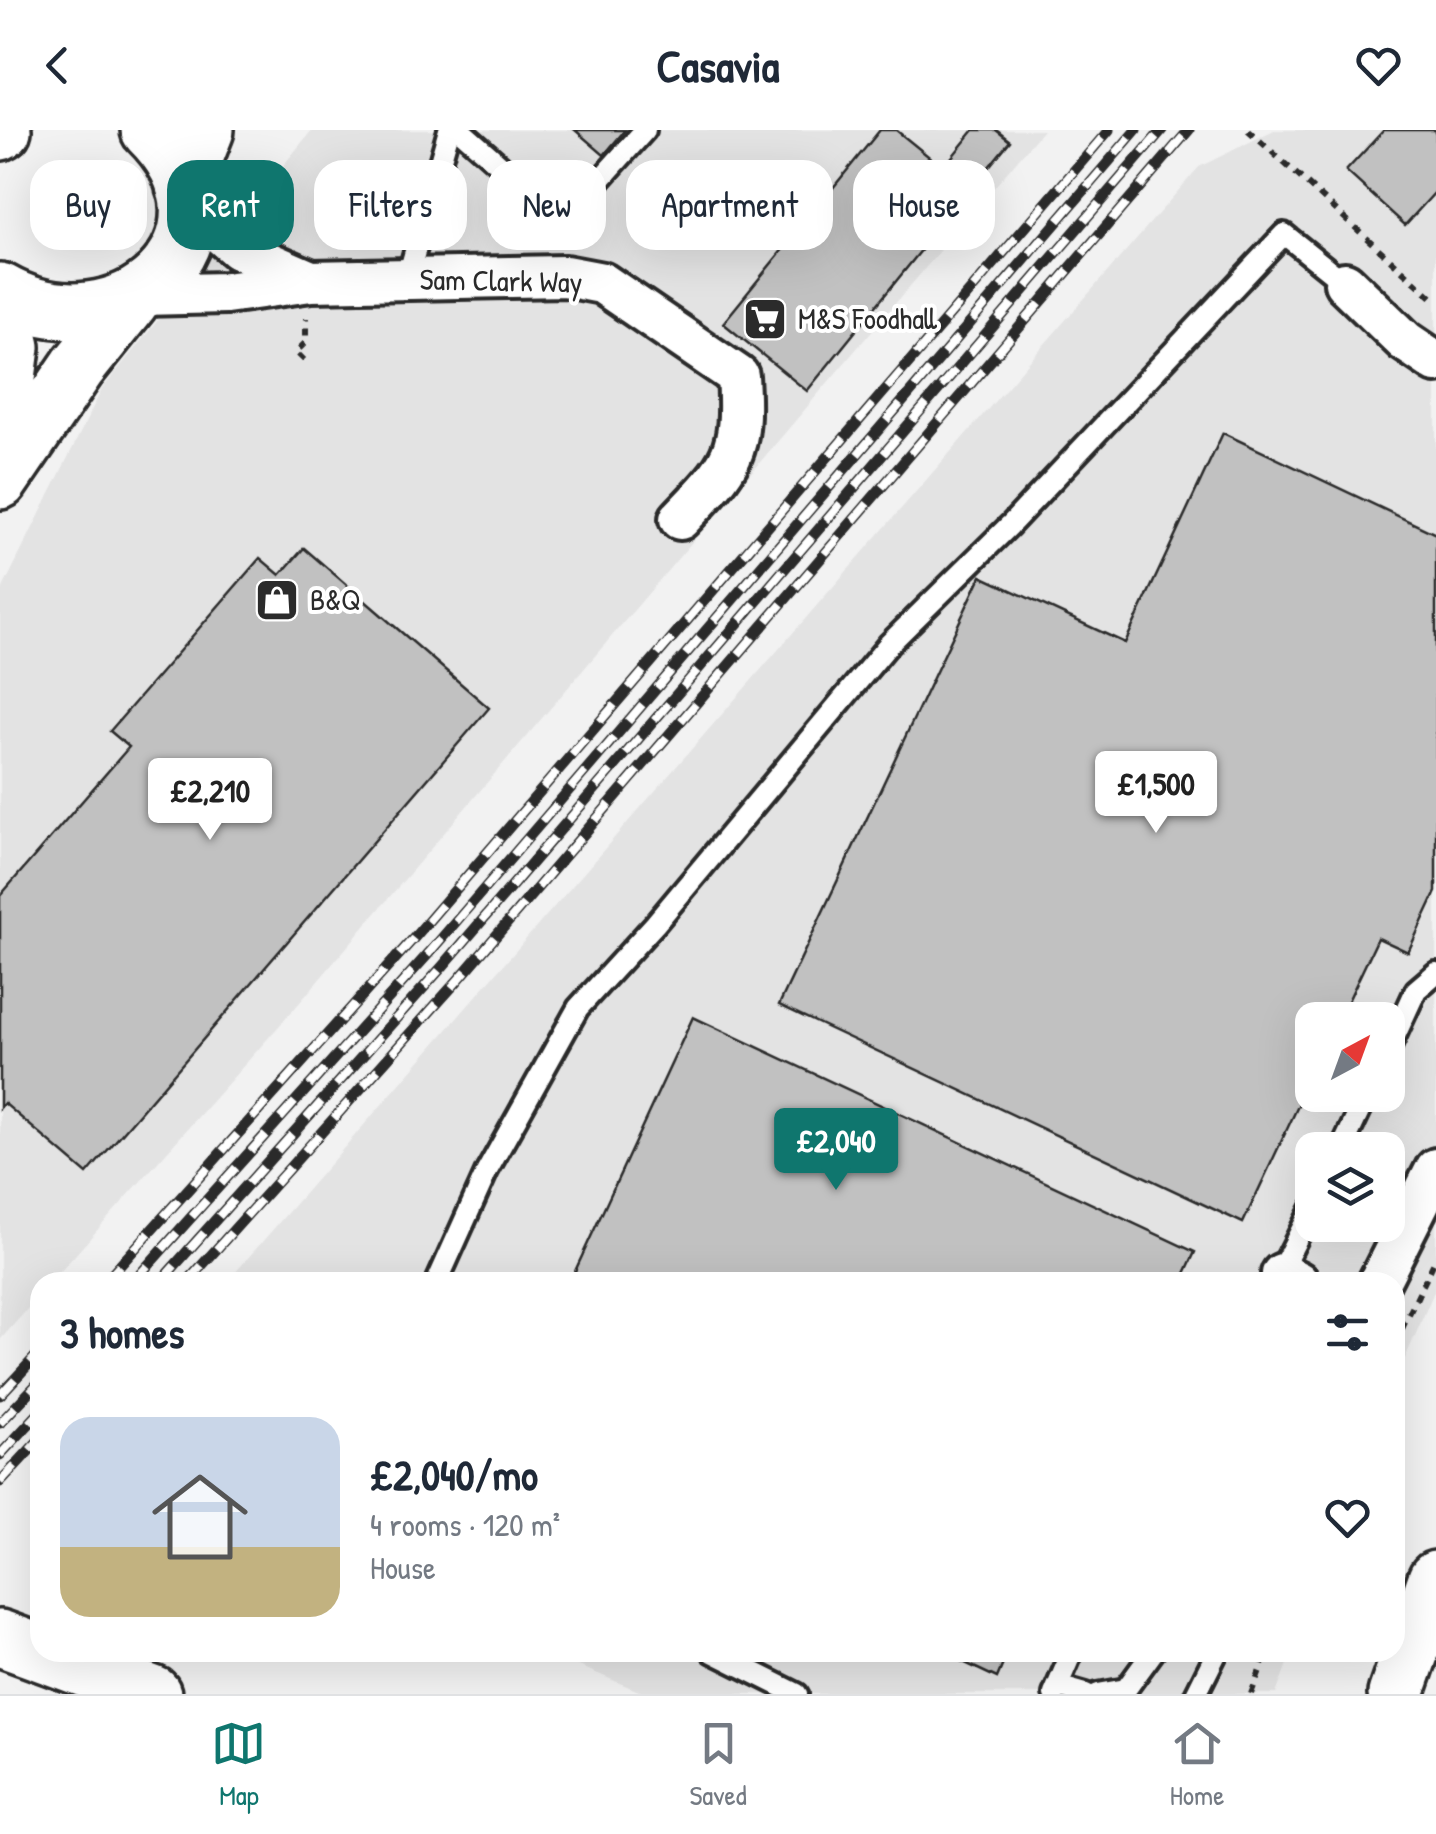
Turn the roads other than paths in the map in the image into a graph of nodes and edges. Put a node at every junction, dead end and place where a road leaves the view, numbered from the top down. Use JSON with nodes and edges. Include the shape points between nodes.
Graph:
{"nodes":[{"id":1,"x":149,"y":130,"type":"edge"},
{"id":2,"x":206,"y":130,"type":"edge"},
{"id":3,"x":449,"y":130,"type":"edge"},
{"id":4,"x":460,"y":130,"type":"edge"},
{"id":5,"x":645,"y":130,"type":"edge"},
{"id":6,"x":174,"y":160,"type":"edge"},
{"id":7,"x":197,"y":160,"type":"edge"},
{"id":8,"x":177,"y":250,"type":"edge"},
{"id":9,"x":240,"y":250,"type":"edge"},
{"id":10,"x":407,"y":280,"type":"junction"},
{"id":11,"x":1345,"y":284,"type":"joint"},
{"id":12,"x":308,"y":292,"type":"junction"},
{"id":13,"x":0,"y":295,"type":"edge"},
{"id":14,"x":136,"y":298,"type":"junction"},
{"id":15,"x":1436,"y":362,"type":"edge"},
{"id":16,"x":0,"y":438,"type":"edge"},
{"id":17,"x":0,"y":481,"type":"edge"},
{"id":18,"x":680,"y":519,"type":"dead end"},
{"id":19,"x":1436,"y":973,"type":"edge"},
{"id":20,"x":1405,"y":1014,"type":"edge"},
{"id":21,"x":1436,"y":1170,"type":"edge"},
{"id":22,"x":1299,"y":1242,"type":"edge"},
{"id":23,"x":441,"y":1272,"type":"edge"},
{"id":24,"x":1287,"y":1272,"type":"edge"},
{"id":25,"x":1384,"y":1272,"type":"edge"},
{"id":26,"x":1436,"y":1579,"type":"edge"},
{"id":27,"x":0,"y":1638,"type":"edge"},
{"id":28,"x":30,"y":1649,"type":"edge"},
{"id":29,"x":66,"y":1662,"type":"edge"},
{"id":30,"x":733,"y":1662,"type":"edge"},
{"id":31,"x":1068,"y":1662,"type":"edge"},
{"id":32,"x":1146,"y":1662,"type":"edge"},
{"id":33,"x":1212,"y":1662,"type":"edge"},
{"id":34,"x":1056,"y":1690,"type":"edge"},
{"id":35,"x":153,"y":1694,"type":"edge"},
{"id":36,"x":797,"y":1694,"type":"edge"},
{"id":37,"x":1086,"y":1694,"type":"edge"},
{"id":38,"x":1098,"y":1694,"type":"edge"},
{"id":39,"x":1196,"y":1694,"type":"edge"},
{"id":40,"x":1396,"y":1694,"type":"edge"}],
"edges":[{"from":1,"to":6,"type":"main road"},
{"from":2,"to":7,"type":"main road"},
{"from":3,"to":10,"type":"lane"},
{"from":4,"to":5,"type":"lane","via":[[563,222]]},
{"from":8,"to":14,"type":"main road"},
{"from":9,"to":12,"type":"street","name":"Sam Clark Way"},
{"from":10,"to":12,"type":"street","name":"Sam Clark Way"},
{"from":10,"to":18,"type":"street","name":"Sam Clark Way","via":[[566,276],[602,282],[738,376],[741,424],[726,472]]},
{"from":11,"to":15,"type":"street"},
{"from":11,"to":23,"type":"lane","via":[[1284,234],[890,644],[578,1008],[486,1171]]},
{"from":12,"to":14,"type":"street","name":"Sam Clark Way"},
{"from":13,"to":14,"type":"main road","via":[[62,312],[90,312]]},
{"from":13,"to":16,"type":"main road","via":[[12,347]]},
{"from":14,"to":17,"type":"main road","via":[[78,367]]},
{"from":19,"to":20,"type":"lane","via":[[1416,990]]},
{"from":21,"to":25,"type":"street"},
{"from":22,"to":24,"type":"lane"},
{"from":26,"to":40,"type":"main road"},
{"from":27,"to":28,"type":"main road"},
{"from":29,"to":35,"type":"main road"},
{"from":30,"to":36,"type":"lane"},
{"from":31,"to":34,"type":"lane"},
{"from":32,"to":38,"type":"lane","via":[[1126,1689]]},
{"from":33,"to":39,"type":"lane"},
{"from":34,"to":37,"type":"lane"}]}
